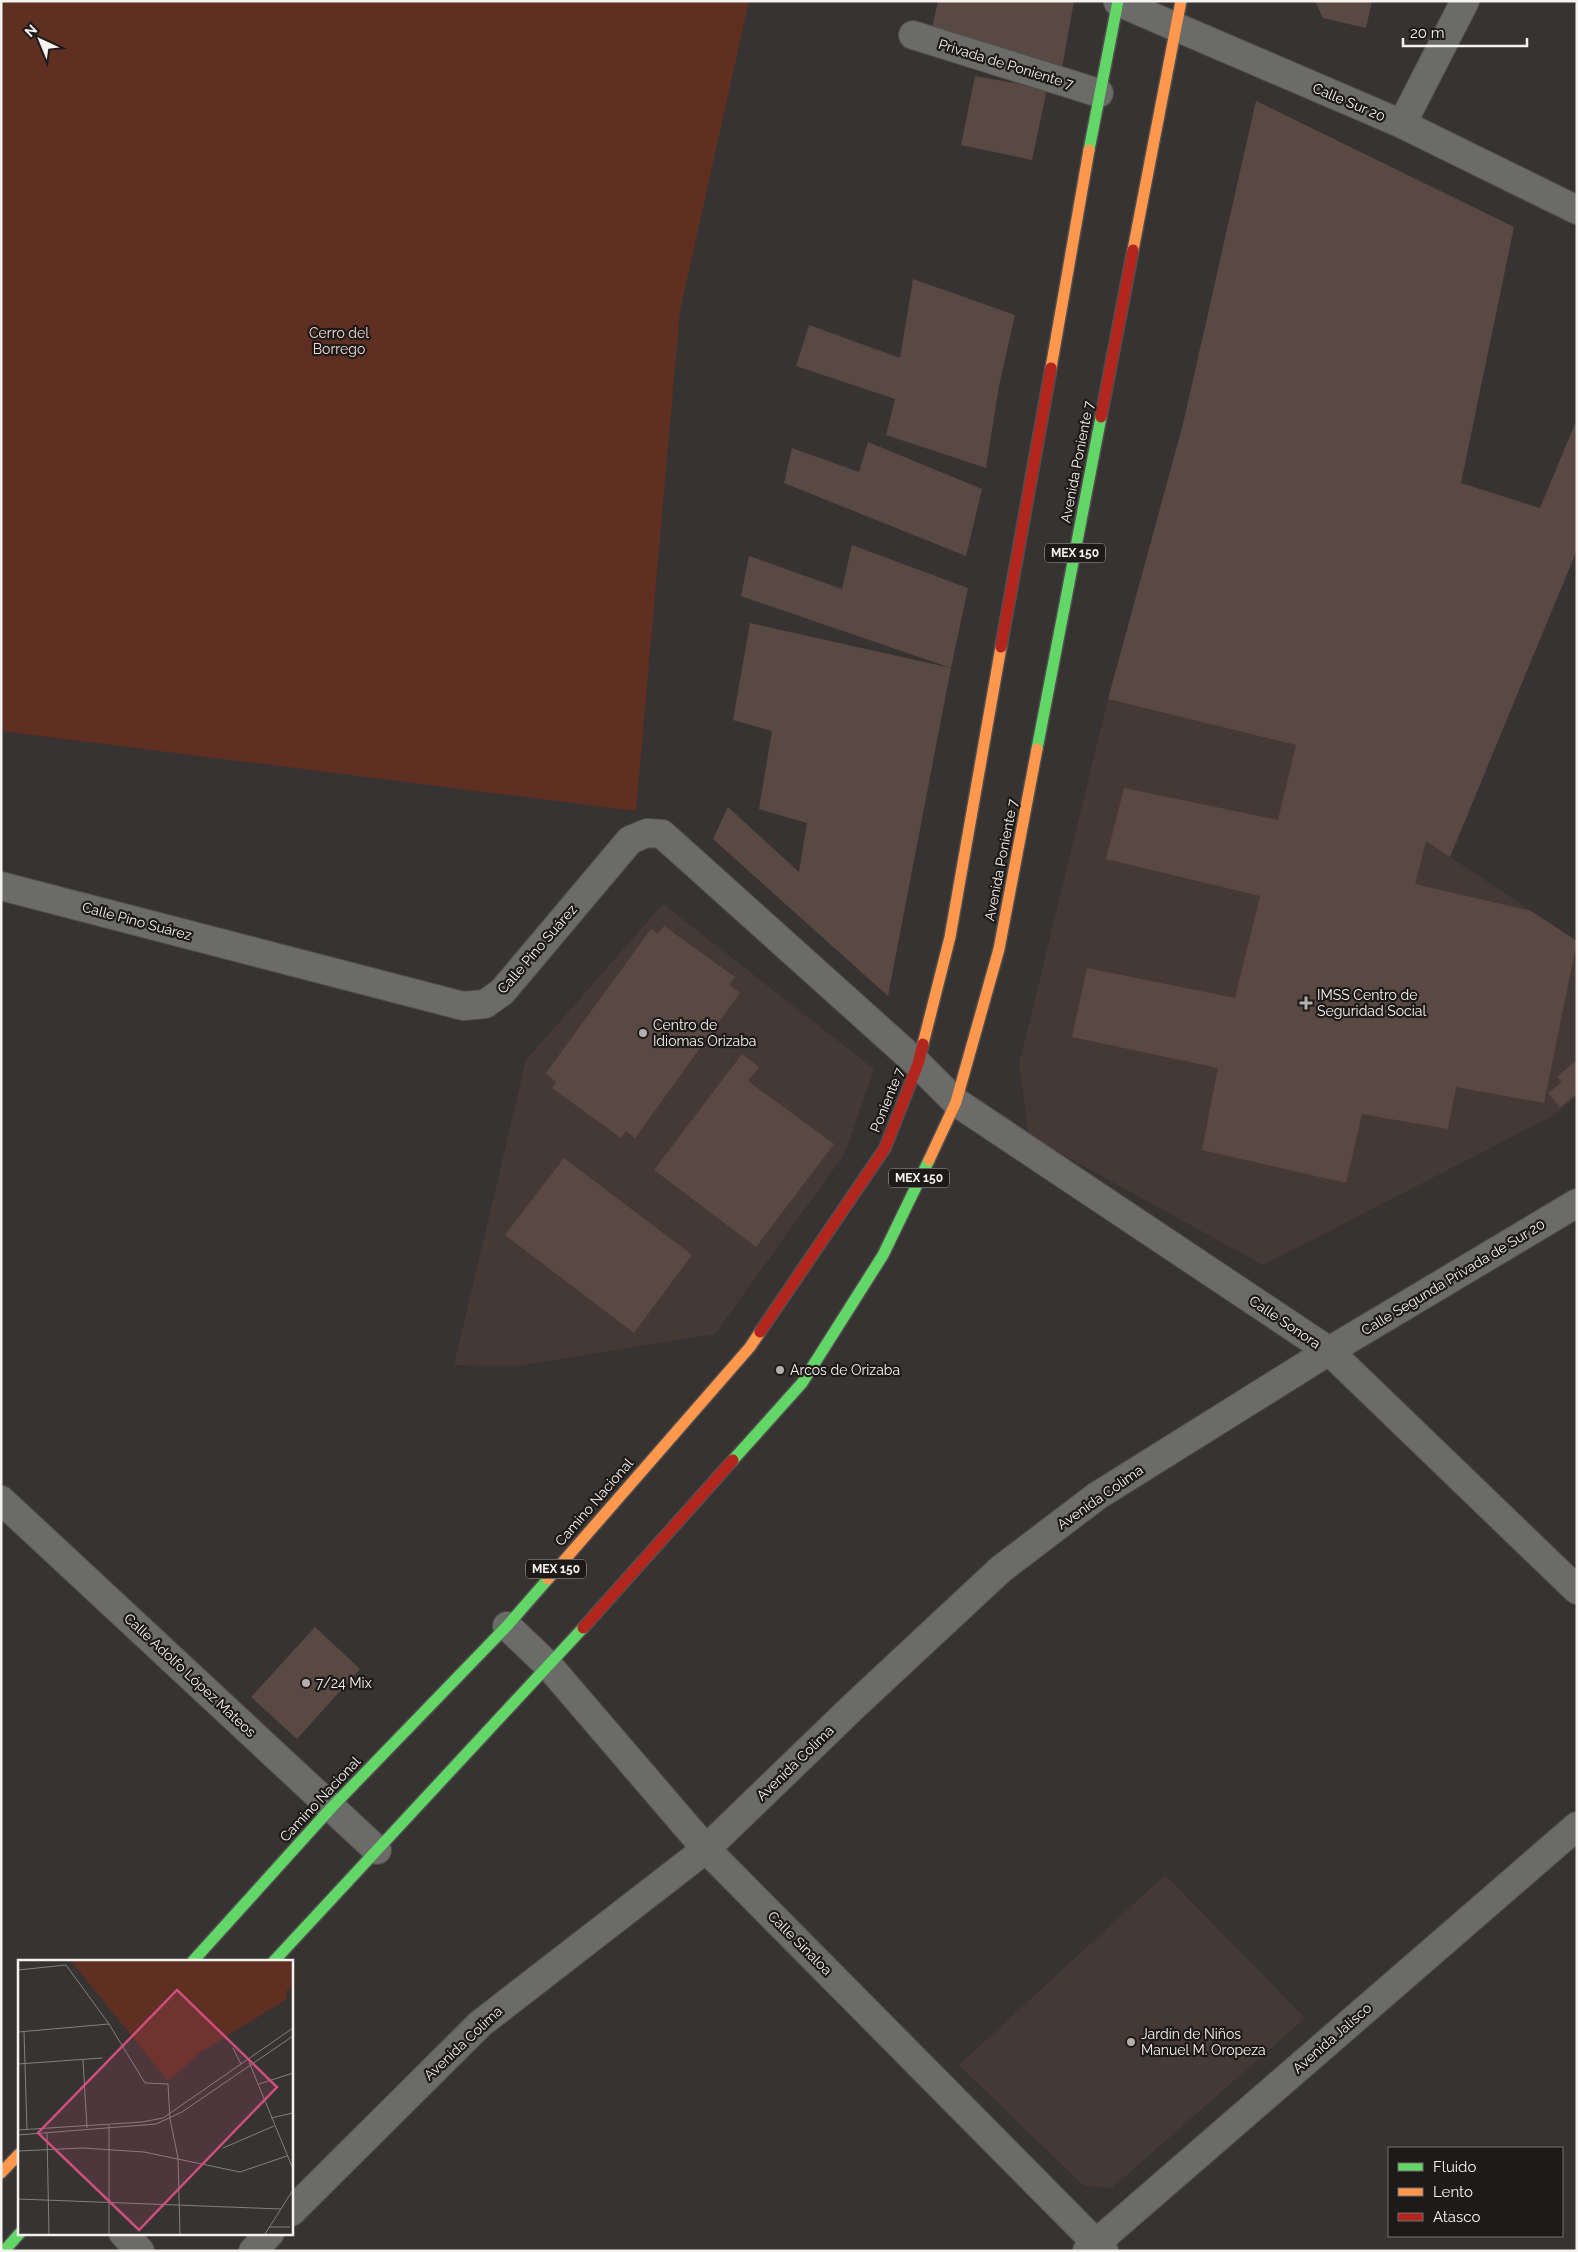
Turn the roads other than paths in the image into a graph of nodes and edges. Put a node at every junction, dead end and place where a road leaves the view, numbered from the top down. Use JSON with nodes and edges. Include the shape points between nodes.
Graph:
{"nodes":[{"id":1,"x":1465,"y":1,"type":"edge"},
{"id":2,"x":1118,"y":2,"type":"edge"},
{"id":3,"x":1178,"y":14,"type":"edge"},
{"id":4,"x":913,"y":35,"type":"dead end"},
{"id":5,"x":1099,"y":93,"type":"junction"},
{"id":6,"x":1402,"y":124,"type":"junction"},
{"id":7,"x":1577,"y":210,"type":"edge"},
{"id":8,"x":1,"y":886,"type":"edge"},
{"id":9,"x":918,"y":1064,"type":"junction"},
{"id":10,"x":956,"y":1102,"type":"junction"},
{"id":11,"x":885,"y":1148,"type":"joint"},
{"id":12,"x":1577,"y":1203,"type":"edge"},
{"id":13,"x":1329,"y":1351,"type":"junction"},
{"id":14,"x":1,"y":1500,"type":"edge"},
{"id":15,"x":1577,"y":1590,"type":"edge"},
{"id":16,"x":507,"y":1626,"type":"junction"},
{"id":17,"x":549,"y":1666,"type":"junction"},
{"id":18,"x":332,"y":1806,"type":"junction"},
{"id":19,"x":1577,"y":1826,"type":"edge"},
{"id":20,"x":706,"y":1849,"type":"junction"},
{"id":21,"x":377,"y":1850,"type":"junction"},
{"id":22,"x":194,"y":1960,"type":"edge"},
{"id":23,"x":275,"y":1960,"type":"edge"},
{"id":24,"x":18,"y":2155,"type":"edge"},
{"id":25,"x":1,"y":2173,"type":"edge"},
{"id":26,"x":292,"y":2211,"type":"edge"},
{"id":27,"x":19,"y":2234,"type":"edge"},
{"id":28,"x":124,"y":2234,"type":"edge"},
{"id":29,"x":269,"y":2234,"type":"edge"},
{"id":30,"x":1096,"y":2248,"type":"edge"},
{"id":31,"x":4,"y":2251,"type":"edge"},
{"id":32,"x":140,"y":2251,"type":"edge"},
{"id":33,"x":253,"y":2251,"type":"edge"}],
"edges":[{"from":1,"to":6,"type":"street"},
{"from":2,"to":3,"type":"street","name":"Calle Sur 20"},
{"from":2,"to":5,"type":"main road","number":"MEX 150"},
{"from":3,"to":6,"type":"street","name":"Calle Sur 20"},
{"from":3,"to":10,"type":"main road","name":"Avenida Poniente 7","number":"MEX 150","via":[[1000,949]]},
{"from":4,"to":5,"type":"street","name":"Privada de Poniente 7"},
{"from":5,"to":9,"type":"main road","number":"MEX 150","via":[[950,937]]},
{"from":6,"to":7,"type":"street","name":"Calle Sur 20"},
{"from":8,"to":9,"type":"street","name":"Calle Pino Suárez","via":[[463,1006],[485,1004],[502,992],[630,840],[647,833],[662,834]]},
{"from":9,"to":10,"type":"street","name":"Calle Pino Suárez"},
{"from":9,"to":11,"type":"main road","name":"Poniente 7","number":"MEX 150"},
{"from":10,"to":13,"type":"street","name":"Calle Sonora"},
{"from":10,"to":17,"type":"main road","number":"MEX 150","via":[[882,1255],[802,1383]]},
{"from":11,"to":16,"type":"main road","name":"Camino Nacional","number":"MEX 150","via":[[750,1347]]},
{"from":12,"to":13,"type":"street","name":"Calle Segunda Privada de Sur 20"},
{"from":13,"to":15,"type":"street","name":"Calle Sonora"},
{"from":13,"to":20,"type":"street","name":"Avenida Colima","via":[[1097,1496],[1002,1569],[852,1707]]},
{"from":14,"to":18,"type":"street","name":"Calle Adolfo López Mateos"},
{"from":16,"to":17,"type":"street","name":"Calle Sinaloa"},
{"from":16,"to":18,"type":"main road","name":"Camino Nacional","number":"MEX 150"},
{"from":17,"to":20,"type":"street","name":"Calle Sinaloa"},
{"from":17,"to":21,"type":"main road","number":"MEX 150"},
{"from":18,"to":21,"type":"street","name":"Calle Adolfo López Mateos"},
{"from":18,"to":22,"type":"main road","name":"Camino Nacional","number":"MEX 150"},
{"from":19,"to":30,"type":"street","name":"Avenida Jalisco"},
{"from":20,"to":26,"type":"street","name":"Avenida Colima","via":[[480,2024]]},
{"from":20,"to":30,"type":"street","name":"Calle Sinaloa"},
{"from":21,"to":23,"type":"main road","number":"MEX 150"},
{"from":24,"to":25,"type":"main road"},
{"from":27,"to":31,"type":"main road"},
{"from":28,"to":32,"type":"street"},
{"from":29,"to":33,"type":"street"}]}
